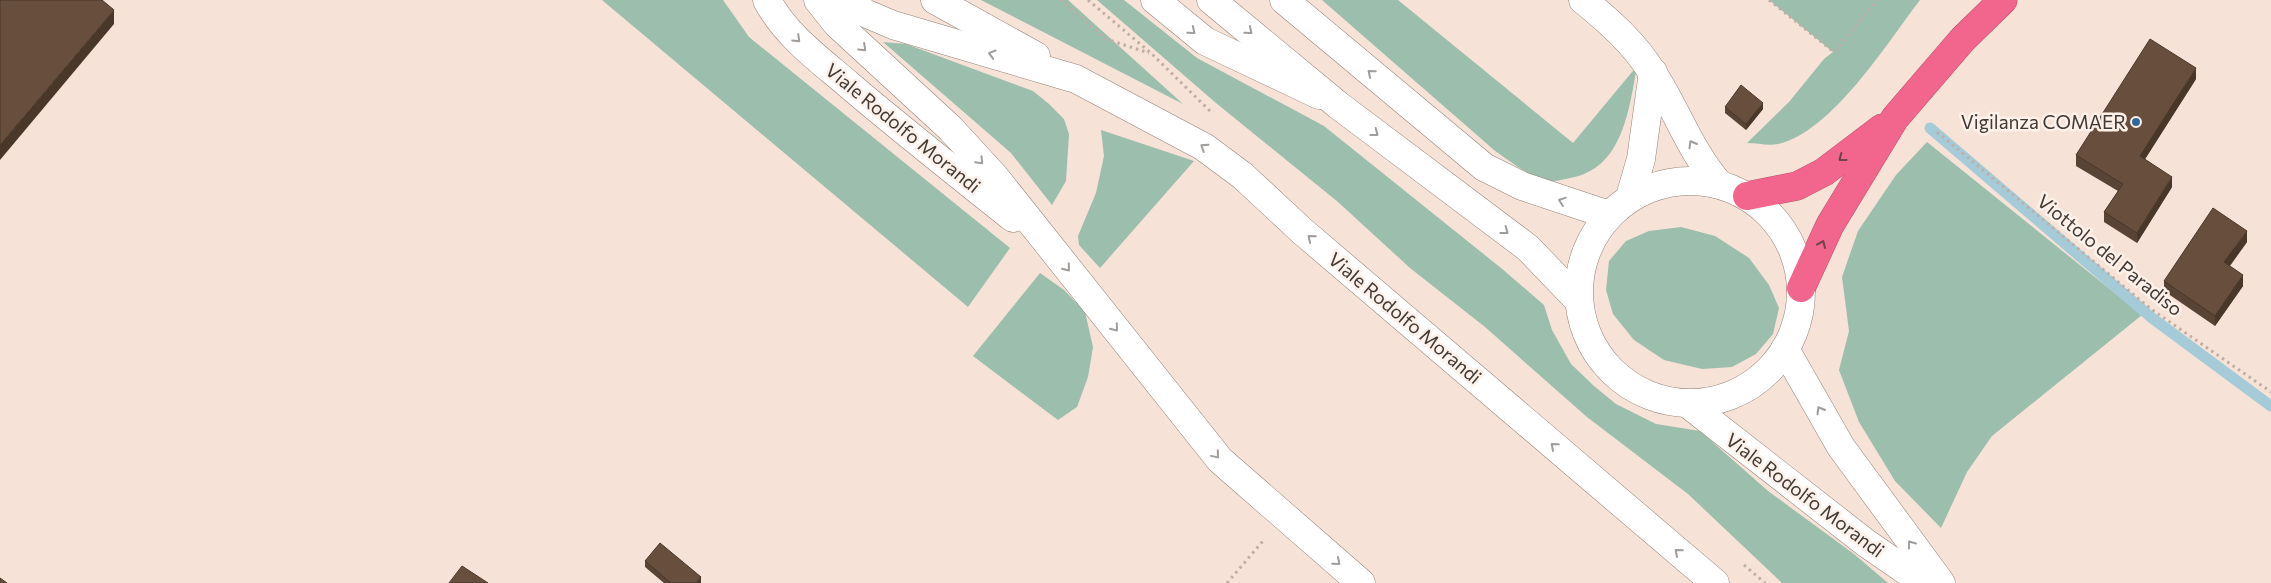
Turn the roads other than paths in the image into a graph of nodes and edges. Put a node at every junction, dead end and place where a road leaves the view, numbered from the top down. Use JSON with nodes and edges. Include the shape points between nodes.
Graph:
{"nodes":[{"id":1,"x":767,"y":0,"type":"edge"},
{"id":2,"x":818,"y":0,"type":"edge"},
{"id":3,"x":848,"y":0,"type":"edge"},
{"id":4,"x":934,"y":0,"type":"edge"},
{"id":5,"x":1154,"y":0,"type":"edge"},
{"id":6,"x":1211,"y":0,"type":"edge"},
{"id":7,"x":1284,"y":0,"type":"edge"},
{"id":8,"x":1584,"y":0,"type":"edge"},
{"id":9,"x":2003,"y":0,"type":"edge"},
{"id":10,"x":1653,"y":72,"type":"junction"},
{"id":11,"x":1076,"y":79,"type":"junction"},
{"id":12,"x":1338,"y":105,"type":"junction"},
{"id":13,"x":1895,"y":118,"type":"junction"},
{"id":14,"x":1719,"y":184,"type":"junction"},
{"id":15,"x":1746,"y":196,"type":"junction"},
{"id":16,"x":1630,"y":197,"type":"junction"},
{"id":17,"x":1609,"y":215,"type":"junction"},
{"id":18,"x":1050,"y":247,"type":"junction"},
{"id":19,"x":1801,"y":288,"type":"junction"},
{"id":20,"x":1578,"y":300,"type":"junction"},
{"id":21,"x":1785,"y":349,"type":"junction"},
{"id":22,"x":1688,"y":404,"type":"junction"},
{"id":23,"x":1361,"y":583,"type":"edge"},
{"id":24,"x":1715,"y":583,"type":"edge"},
{"id":25,"x":1924,"y":583,"type":"edge"},
{"id":26,"x":1941,"y":583,"type":"edge"}],
"edges":[{"from":1,"to":18,"type":"street","name":"Viale Rodolfo Morandi","one_way":true,"via":[[791,34],[810,51]]},
{"from":2,"to":18,"type":"street","name":"Viale Rodolfo Morandi","one_way":true,"via":[[836,24],[950,128],[996,178]]},
{"from":11,"to":3,"type":"street","name":"Viale Rodolfo Morandi","one_way":true,"via":[[893,25],[865,13]]},
{"from":4,"to":11,"type":"street","name":"Viale Rodolfo Morandi"},
{"from":5,"to":12,"type":"street","one_way":true,"via":[[1205,41]]},
{"from":6,"to":12,"type":"street","one_way":true},
{"from":17,"to":7,"type":"street","one_way":true,"via":[[1522,186],[1484,167]]},
{"from":8,"to":10,"type":"street","via":[[1632,45]]},
{"from":9,"to":13,"type":"highway","via":[[1963,39]]},
{"from":14,"to":10,"type":"street","one_way":true,"via":[[1706,170]]},
{"from":10,"to":16,"type":"street","via":[[1641,159]]},
{"from":24,"to":11,"type":"street","name":"Viale Rodolfo Morandi","one_way":true,"via":[[1302,231],[1243,176],[1204,147]]},
{"from":12,"to":20,"type":"street","one_way":true,"via":[[1528,248]]},
{"from":13,"to":15,"type":"highway","one_way":true,"via":[[1824,172],[1797,186]]},
{"from":19,"to":13,"type":"highway","one_way":true,"via":[[1830,225]]},
{"from":14,"to":15,"type":"street","name":"Viale Rodolfo Morandi"},
{"from":14,"to":16,"type":"street","name":"Viale Rodolfo Morandi","via":[[1688,180],[1658,185]]},
{"from":15,"to":19,"type":"street","name":"Viale Rodolfo Morandi","via":[[1769,213],[1786,235],[1797,261]]},
{"from":16,"to":17,"type":"street","name":"Viale Rodolfo Morandi"},
{"from":17,"to":20,"type":"street","name":"Viale Rodolfo Morandi","via":[[1585,254]]},
{"from":18,"to":23,"type":"street","name":"Viale Rodolfo Morandi","one_way":true,"via":[[1220,460]]},
{"from":19,"to":21,"type":"street","name":"Viale Rodolfo Morandi","via":[[1800,310]]},
{"from":20,"to":22,"type":"street","name":"Viale Rodolfo Morandi","via":[[1584,327],[1596,352],[1613,373],[1635,390],[1661,400]]},
{"from":21,"to":22,"type":"street","name":"Viale Rodolfo Morandi","via":[[1767,372],[1744,390],[1717,400]]},
{"from":26,"to":21,"type":"street","name":"Viale Rodolfo Morandi","one_way":true,"via":[[1840,447]]},
{"from":22,"to":25,"type":"street","name":"Viale Rodolfo Morandi","via":[[1866,543]]}]}
